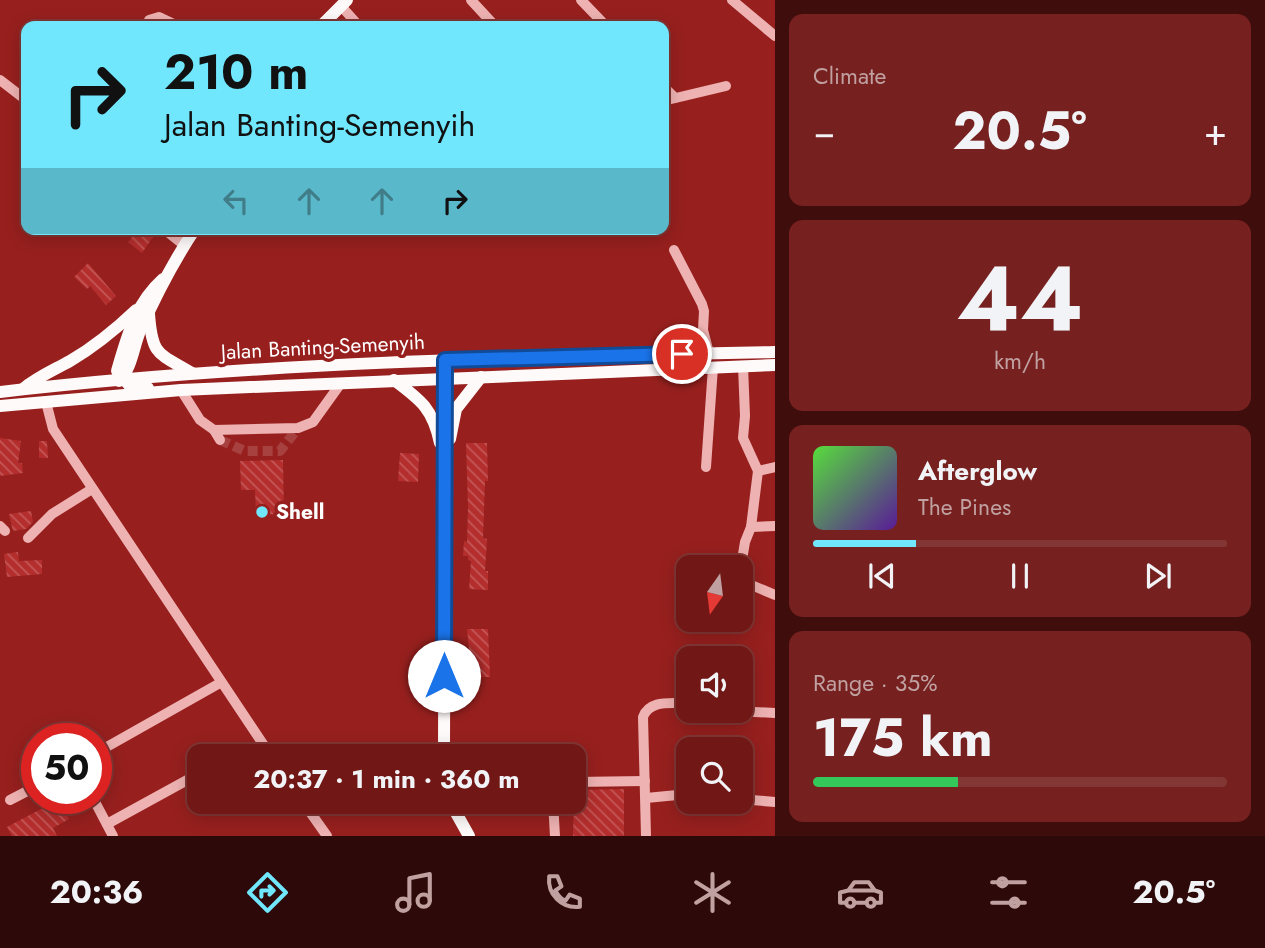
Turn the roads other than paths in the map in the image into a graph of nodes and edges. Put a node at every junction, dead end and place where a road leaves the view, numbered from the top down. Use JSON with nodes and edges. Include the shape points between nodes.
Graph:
{"nodes":[{"id":1,"x":471,"y":0,"type":"edge"},
{"id":2,"x":581,"y":0,"type":"edge"},
{"id":3,"x":732,"y":0,"type":"edge"},
{"id":4,"x":344,"y":3,"type":"edge"},
{"id":5,"x":149,"y":20,"type":"dead end"},
{"id":6,"x":167,"y":21,"type":"edge"},
{"id":7,"x":326,"y":21,"type":"edge"},
{"id":8,"x":356,"y":21,"type":"edge"},
{"id":9,"x":490,"y":21,"type":"edge"},
{"id":10,"x":601,"y":21,"type":"edge"},
{"id":11,"x":775,"y":36,"type":"edge"},
{"id":12,"x":0,"y":70,"type":"edge"},
{"id":13,"x":0,"y":80,"type":"edge"},
{"id":14,"x":726,"y":86,"type":"dead end"},
{"id":15,"x":11,"y":88,"type":"junction"},
{"id":16,"x":669,"y":92,"type":"edge"},
{"id":17,"x":21,"y":96,"type":"edge"},
{"id":18,"x":675,"y":98,"type":"junction"},
{"id":19,"x":669,"y":100,"type":"edge"},
{"id":20,"x":172,"y":235,"type":"edge"},
{"id":21,"x":190,"y":235,"type":"edge"},
{"id":22,"x":184,"y":244,"type":"junction"},
{"id":23,"x":674,"y":250,"type":"dead end"},
{"id":24,"x":144,"y":309,"type":"junction"},
{"id":25,"x":775,"y":352,"type":"edge"},
{"id":26,"x":709,"y":353,"type":"junction"},
{"id":27,"x":445,"y":360,"type":"junction"},
{"id":28,"x":775,"y":365,"type":"edge"},
{"id":29,"x":743,"y":366,"type":"junction"},
{"id":30,"x":713,"y":367,"type":"junction"},
{"id":31,"x":193,"y":373,"type":"junction"},
{"id":32,"x":481,"y":377,"type":"junction"},
{"id":33,"x":122,"y":378,"type":"junction"},
{"id":34,"x":445,"y":378,"type":"junction"},
{"id":35,"x":394,"y":380,"type":"junction"},
{"id":36,"x":341,"y":383,"type":"junction"},
{"id":37,"x":22,"y":390,"type":"junction"},
{"id":38,"x":176,"y":391,"type":"junction"},
{"id":39,"x":0,"y":392,"type":"edge"},
{"id":40,"x":97,"y":398,"type":"junction"},
{"id":41,"x":46,"y":402,"type":"junction"},
{"id":42,"x":0,"y":406,"type":"edge"},
{"id":43,"x":444,"y":463,"type":"junction"},
{"id":44,"x":706,"y":467,"type":"dead end"},
{"id":45,"x":775,"y":467,"type":"edge"},
{"id":46,"x":758,"y":471,"type":"junction"},
{"id":47,"x":92,"y":489,"type":"junction"},
{"id":48,"x":775,"y":526,"type":"edge"},
{"id":49,"x":751,"y":527,"type":"junction"},
{"id":50,"x":28,"y":538,"type":"dead end"},
{"id":51,"x":775,"y":595,"type":"edge"},
{"id":52,"x":220,"y":682,"type":"junction"},
{"id":53,"x":676,"y":703,"type":"edge"},
{"id":54,"x":753,"y":712,"type":"edge"},
{"id":55,"x":775,"y":713,"type":"edge"},
{"id":56,"x":112,"y":743,"type":"edge"},
{"id":57,"x":263,"y":744,"type":"edge"},
{"id":58,"x":444,"y":744,"type":"edge"},
{"id":59,"x":187,"y":780,"type":"edge"},
{"id":60,"x":645,"y":781,"type":"junction"},
{"id":61,"x":586,"y":782,"type":"edge"},
{"id":62,"x":21,"y":794,"type":"edge"},
{"id":63,"x":676,"y":795,"type":"edge"},
{"id":64,"x":646,"y":798,"type":"junction"},
{"id":65,"x":10,"y":800,"type":"dead end"},
{"id":66,"x":753,"y":800,"type":"edge"},
{"id":67,"x":775,"y":802,"type":"edge"},
{"id":68,"x":102,"y":814,"type":"edge"},
{"id":69,"x":311,"y":814,"type":"edge"},
{"id":70,"x":457,"y":814,"type":"edge"},
{"id":71,"x":554,"y":814,"type":"edge"},
{"id":72,"x":107,"y":824,"type":"junction"},
{"id":73,"x":113,"y":836,"type":"edge"},
{"id":74,"x":327,"y":836,"type":"edge"},
{"id":75,"x":469,"y":836,"type":"edge"},
{"id":76,"x":555,"y":836,"type":"edge"},
{"id":77,"x":646,"y":836,"type":"edge"}],
"edges":[{"from":1,"to":9,"type":"street"},
{"from":2,"to":10,"type":"street"},
{"from":3,"to":11,"type":"street"},
{"from":4,"to":7,"type":"main road"},
{"from":4,"to":8,"type":"street"},
{"from":5,"to":6,"type":"street","via":[[159,17]]},
{"from":12,"to":15,"type":"street"},
{"from":13,"to":15,"type":"street"},
{"from":14,"to":18,"type":"street"},
{"from":15,"to":17,"type":"street"},
{"from":16,"to":18,"type":"street"},
{"from":18,"to":19,"type":"street"},
{"from":20,"to":22,"type":"street"},
{"from":21,"to":22,"type":"main road"},
{"from":22,"to":24,"type":"main road","via":[[157,298]]},
{"from":23,"to":26,"type":"street","via":[[702,304]]},
{"from":24,"to":31,"type":"main road","via":[[157,351]]},
{"from":24,"to":33,"type":"main road"},
{"from":24,"to":37,"type":"main road"},
{"from":25,"to":26,"type":"main road","name":"Jalan Banting-Semenyih"},
{"from":26,"to":27,"type":"main road","name":"Jalan Banting-Semenyih"},
{"from":27,"to":31,"type":"main road","name":"Jalan Banting-Semenyih"},
{"from":27,"to":34,"type":"main road"},
{"from":28,"to":29,"type":"main road","name":"Jalan Banting-Semenyih"},
{"from":29,"to":30,"type":"main road","name":"Jalan Banting-Semenyih"},
{"from":29,"to":46,"type":"street","via":[[743,438]]},
{"from":30,"to":32,"type":"main road","name":"Jalan Banting-Semenyih"},
{"from":30,"to":44,"type":"street"},
{"from":31,"to":33,"type":"main road","name":"Jalan Banting-Semenyih"},
{"from":32,"to":34,"type":"main road","name":"Jalan Banting-Semenyih"},
{"from":32,"to":43,"type":"main road","via":[[456,409]]},
{"from":33,"to":37,"type":"main road","name":"Jalan Banting-Semenyih"},
{"from":33,"to":38,"type":"main road","via":[[135,388]]},
{"from":33,"to":40,"type":"main road"},
{"from":34,"to":35,"type":"main road","name":"Jalan Banting-Semenyih"},
{"from":34,"to":43,"type":"main road"},
{"from":35,"to":36,"type":"main road","name":"Jalan Banting-Semenyih"},
{"from":35,"to":43,"type":"main road","via":[[431,414]]},
{"from":36,"to":38,"type":"main road","name":"Jalan Banting-Semenyih"},
{"from":36,"to":38,"type":"street","via":[[313,422],[298,428],[217,435]]},
{"from":37,"to":39,"type":"main road","name":"Jalan Banting-Semenyih"},
{"from":38,"to":40,"type":"main road","name":"Jalan Banting-Semenyih"},
{"from":40,"to":41,"type":"main road","name":"Jalan Banting-Semenyih"},
{"from":41,"to":42,"type":"main road","name":"Jalan Banting-Semenyih"},
{"from":41,"to":47,"type":"street","via":[[52,429]]},
{"from":43,"to":58,"type":"main road"},
{"from":45,"to":46,"type":"street"},
{"from":46,"to":49,"type":"street"},
{"from":47,"to":50,"type":"street","via":[[52,514]]},
{"from":47,"to":52,"type":"street"},
{"from":48,"to":49,"type":"street"},
{"from":49,"to":51,"type":"street","via":[[745,541],[742,581]]},
{"from":52,"to":56,"type":"street"},
{"from":52,"to":57,"type":"street"},
{"from":53,"to":60,"type":"street","via":[[646,708]]},
{"from":54,"to":55,"type":"street"},
{"from":59,"to":72,"type":"street"},
{"from":60,"to":61,"type":"street"},
{"from":60,"to":64,"type":"street"},
{"from":62,"to":65,"type":"street"},
{"from":63,"to":64,"type":"street"},
{"from":64,"to":77,"type":"street"},
{"from":66,"to":67,"type":"street"},
{"from":68,"to":72,"type":"street"},
{"from":69,"to":74,"type":"street"},
{"from":70,"to":75,"type":"main road"},
{"from":71,"to":76,"type":"street"},
{"from":72,"to":73,"type":"street"}]}
